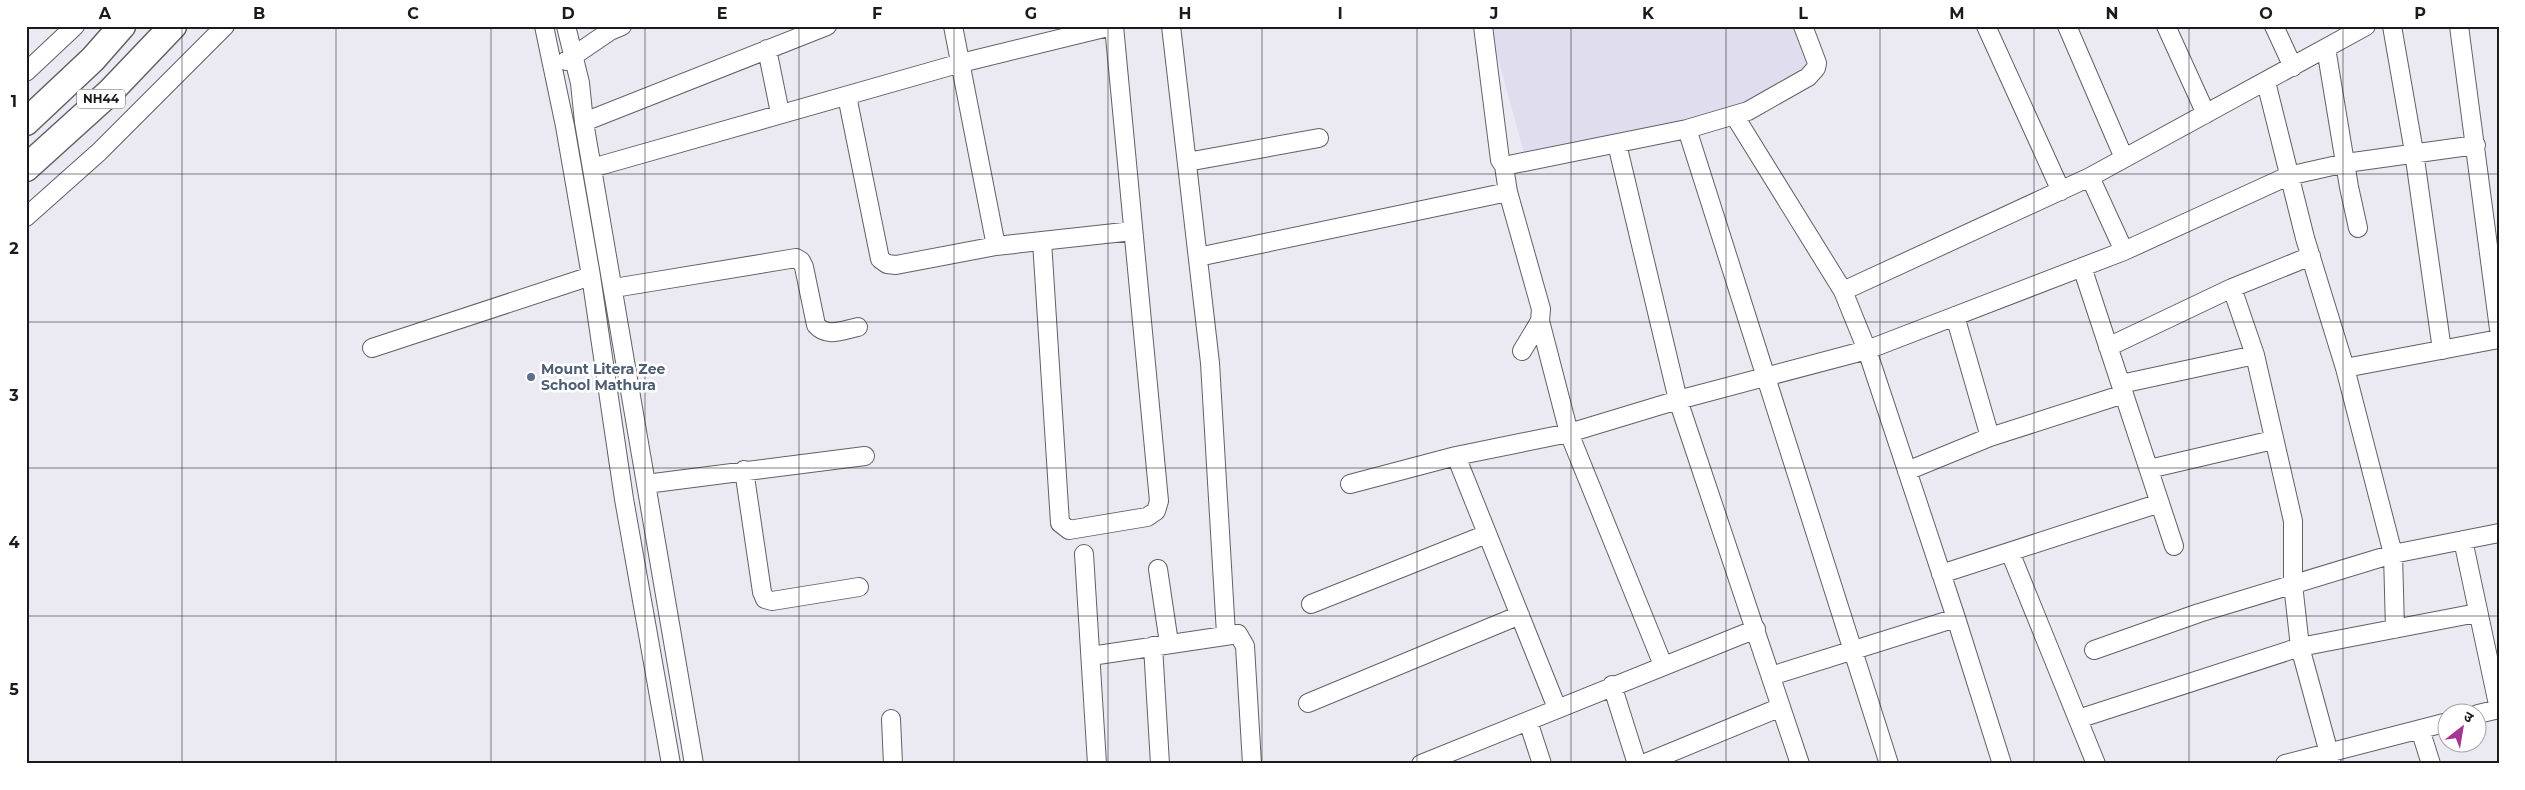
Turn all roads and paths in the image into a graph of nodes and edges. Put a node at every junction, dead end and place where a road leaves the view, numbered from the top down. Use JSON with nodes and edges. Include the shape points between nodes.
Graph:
{"nodes":[{"id":1,"x":75,"y":26,"type":"edge"},
{"id":2,"x":122,"y":26,"type":"edge"},
{"id":3,"x":173,"y":26,"type":"edge"},
{"id":4,"x":225,"y":26,"type":"edge"},
{"id":5,"x":544,"y":26,"type":"edge"},
{"id":6,"x":566,"y":26,"type":"edge"},
{"id":7,"x":622,"y":26,"type":"edge"},
{"id":8,"x":827,"y":26,"type":"edge"},
{"id":9,"x":953,"y":26,"type":"edge"},
{"id":10,"x":1113,"y":26,"type":"edge"},
{"id":11,"x":1171,"y":26,"type":"edge"},
{"id":12,"x":1483,"y":26,"type":"edge"},
{"id":13,"x":1803,"y":26,"type":"edge"},
{"id":14,"x":1986,"y":26,"type":"edge"},
{"id":15,"x":2066,"y":26,"type":"edge"},
{"id":16,"x":2166,"y":26,"type":"edge"},
{"id":17,"x":2274,"y":26,"type":"edge"},
{"id":18,"x":2366,"y":26,"type":"edge"},
{"id":19,"x":2392,"y":26,"type":"edge"},
{"id":20,"x":2459,"y":26,"type":"edge"},
{"id":21,"x":2326,"y":48,"type":"junction"},
{"id":22,"x":767,"y":49,"type":"junction"},
{"id":23,"x":573,"y":55,"type":"junction"},
{"id":24,"x":961,"y":63,"type":"junction"},
{"id":25,"x":2293,"y":67,"type":"junction"},
{"id":26,"x":26,"y":72,"type":"edge"},
{"id":27,"x":553,"y":72,"type":"junction"},
{"id":28,"x":2266,"y":82,"type":"junction"},
{"id":29,"x":847,"y":96,"type":"junction"},
{"id":30,"x":780,"y":113,"type":"junction"},
{"id":31,"x":2206,"y":114,"type":"junction"},
{"id":32,"x":1734,"y":115,"type":"junction"},
{"id":33,"x":26,"y":122,"type":"edge"},
{"id":34,"x":584,"y":122,"type":"junction"},
{"id":35,"x":1687,"y":129,"type":"junction"},
{"id":36,"x":1319,"y":138,"type":"dead end"},
{"id":37,"x":1617,"y":144,"type":"junction"},
{"id":38,"x":2476,"y":145,"type":"junction"},
{"id":39,"x":2414,"y":152,"type":"junction"},
{"id":40,"x":2124,"y":158,"type":"junction"},
{"id":41,"x":1187,"y":162,"type":"junction"},
{"id":42,"x":2346,"y":163,"type":"junction"},
{"id":43,"x":1504,"y":166,"type":"junction"},
{"id":44,"x":26,"y":168,"type":"edge"},
{"id":45,"x":592,"y":168,"type":"junction"},
{"id":46,"x":2288,"y":176,"type":"junction"},
{"id":47,"x":2090,"y":177,"type":"junction"},
{"id":48,"x":2061,"y":190,"type":"junction"},
{"id":49,"x":1508,"y":192,"type":"junction"},
{"id":50,"x":26,"y":217,"type":"edge"},
{"id":51,"x":2358,"y":228,"type":"dead end"},
{"id":52,"x":1134,"y":231,"type":"junction"},
{"id":53,"x":1042,"y":241,"type":"junction"},
{"id":54,"x":996,"y":246,"type":"junction"},
{"id":55,"x":2124,"y":251,"type":"junction"},
{"id":56,"x":2310,"y":256,"type":"junction"},
{"id":57,"x":1198,"y":257,"type":"junction"},
{"id":58,"x":2082,"y":267,"type":"junction"},
{"id":59,"x":591,"y":276,"type":"junction"},
{"id":60,"x":614,"y":288,"type":"junction"},
{"id":61,"x":2232,"y":288,"type":"junction"},
{"id":62,"x":1843,"y":291,"type":"junction"},
{"id":63,"x":1955,"y":316,"type":"junction"},
{"id":64,"x":1540,"y":321,"type":"junction"},
{"id":65,"x":858,"y":327,"type":"dead end"},
{"id":66,"x":2499,"y":328,"type":"edge"},
{"id":67,"x":2499,"y":338,"type":"edge"},
{"id":68,"x":2108,"y":346,"type":"junction"},
{"id":69,"x":372,"y":348,"type":"dead end"},
{"id":70,"x":1867,"y":350,"type":"junction"},
{"id":71,"x":2442,"y":350,"type":"junction"},
{"id":72,"x":1522,"y":351,"type":"dead end"},
{"id":73,"x":2255,"y":354,"type":"junction"},
{"id":74,"x":2345,"y":368,"type":"junction"},
{"id":75,"x":1766,"y":378,"type":"junction"},
{"id":76,"x":2123,"y":389,"type":"junction"},
{"id":77,"x":1678,"y":400,"type":"junction"},
{"id":78,"x":1569,"y":433,"type":"junction"},
{"id":79,"x":1990,"y":437,"type":"junction"},
{"id":80,"x":2273,"y":440,"type":"junction"},
{"id":81,"x":865,"y":456,"type":"dead end"},
{"id":82,"x":1456,"y":456,"type":"junction"},
{"id":83,"x":2149,"y":469,"type":"junction"},
{"id":84,"x":744,"y":470,"type":"junction"},
{"id":85,"x":1907,"y":471,"type":"junction"},
{"id":86,"x":646,"y":484,"type":"junction"},
{"id":87,"x":1350,"y":484,"type":"dead end"},
{"id":88,"x":2160,"y":503,"type":"junction"},
{"id":89,"x":2499,"y":533,"type":"edge"},
{"id":90,"x":1487,"y":534,"type":"junction"},
{"id":91,"x":2463,"y":540,"type":"junction"},
{"id":92,"x":2174,"y":546,"type":"dead end"},
{"id":93,"x":2010,"y":552,"type":"junction"},
{"id":94,"x":1084,"y":554,"type":"dead end"},
{"id":95,"x":2394,"y":554,"type":"junction"},
{"id":96,"x":1158,"y":569,"type":"dead end"},
{"id":97,"x":1941,"y":574,"type":"junction"},
{"id":98,"x":2293,"y":584,"type":"junction"},
{"id":99,"x":859,"y":587,"type":"dead end"},
{"id":100,"x":1311,"y":604,"type":"dead end"},
{"id":101,"x":2477,"y":613,"type":"junction"},
{"id":102,"x":1520,"y":615,"type":"junction"},
{"id":103,"x":1956,"y":618,"type":"junction"},
{"id":104,"x":1756,"y":629,"type":"junction"},
{"id":105,"x":2395,"y":629,"type":"junction"},
{"id":106,"x":1226,"y":634,"type":"junction"},
{"id":107,"x":672,"y":644,"type":"junction"},
{"id":108,"x":1161,"y":644,"type":"junction"},
{"id":109,"x":651,"y":647,"type":"junction"},
{"id":110,"x":2300,"y":647,"type":"junction"},
{"id":111,"x":1852,"y":650,"type":"junction"},
{"id":112,"x":2094,"y":650,"type":"dead end"},
{"id":113,"x":1091,"y":656,"type":"junction"},
{"id":114,"x":1663,"y":665,"type":"junction"},
{"id":115,"x":1771,"y":676,"type":"junction"},
{"id":116,"x":1612,"y":685,"type":"junction"},
{"id":117,"x":1308,"y":703,"type":"dead end"},
{"id":118,"x":1782,"y":707,"type":"junction"},
{"id":119,"x":1557,"y":708,"type":"junction"},
{"id":120,"x":2488,"y":711,"type":"edge"},
{"id":121,"x":2078,"y":718,"type":"junction"},
{"id":122,"x":891,"y":719,"type":"dead end"},
{"id":123,"x":1528,"y":721,"type":"junction"},
{"id":124,"x":2438,"y":724,"type":"edge"},
{"id":125,"x":2420,"y":729,"type":"junction"},
{"id":126,"x":2330,"y":758,"type":"edge"},
{"id":127,"x":671,"y":764,"type":"edge"},
{"id":128,"x":694,"y":764,"type":"edge"},
{"id":129,"x":893,"y":764,"type":"edge"},
{"id":130,"x":1097,"y":764,"type":"edge"},
{"id":131,"x":1160,"y":764,"type":"edge"},
{"id":132,"x":1252,"y":764,"type":"edge"},
{"id":133,"x":1421,"y":764,"type":"edge"},
{"id":134,"x":1542,"y":764,"type":"edge"},
{"id":135,"x":1637,"y":764,"type":"edge"},
{"id":136,"x":1643,"y":764,"type":"edge"},
{"id":137,"x":1800,"y":764,"type":"edge"},
{"id":138,"x":1889,"y":764,"type":"edge"},
{"id":139,"x":2002,"y":764,"type":"edge"},
{"id":140,"x":2096,"y":764,"type":"edge"},
{"id":141,"x":2285,"y":764,"type":"edge"},
{"id":142,"x":2431,"y":764,"type":"edge"}],
"edges":[{"from":1,"to":26,"type":"street"},
{"from":2,"to":33,"type":"highway","number":"NH44","via":[[93,59]]},
{"from":3,"to":44,"type":"highway","number":"NH44","via":[[110,92]]},
{"from":4,"to":50,"type":"street","via":[[99,152]]},
{"from":5,"to":27,"type":"street"},
{"from":6,"to":23,"type":"street"},
{"from":7,"to":23,"type":"street"},
{"from":8,"to":22,"type":"street"},
{"from":9,"to":24,"type":"street"},
{"from":10,"to":24,"type":"street"},
{"from":10,"to":52,"type":"street"},
{"from":11,"to":41,"type":"street"},
{"from":12,"to":43,"type":"street","via":[[1500,160]]},
{"from":13,"to":32,"type":"street","via":[[1817,63],[1813,73],[1748,111]]},
{"from":14,"to":48,"type":"street"},
{"from":15,"to":40,"type":"street"},
{"from":16,"to":31,"type":"street"},
{"from":17,"to":25,"type":"street"},
{"from":18,"to":21,"type":"street"},
{"from":19,"to":39,"type":"street"},
{"from":20,"to":38,"type":"street"},
{"from":21,"to":25,"type":"street"},
{"from":21,"to":42,"type":"street"},
{"from":22,"to":30,"type":"street"},
{"from":22,"to":34,"type":"street"},
{"from":23,"to":27,"type":"street"},
{"from":23,"to":34,"type":"street"},
{"from":24,"to":29,"type":"street"},
{"from":24,"to":54,"type":"street"},
{"from":25,"to":28,"type":"street"},
{"from":27,"to":59,"type":"street"},
{"from":28,"to":31,"type":"street"},
{"from":28,"to":46,"type":"street"},
{"from":29,"to":30,"type":"street"},
{"from":29,"to":54,"type":"street","via":[[880,259],[896,266]]},
{"from":30,"to":45,"type":"street"},
{"from":31,"to":40,"type":"street"},
{"from":32,"to":35,"type":"street"},
{"from":32,"to":62,"type":"street"},
{"from":34,"to":45,"type":"street"},
{"from":35,"to":37,"type":"street"},
{"from":35,"to":75,"type":"street"},
{"from":36,"to":41,"type":"street"},
{"from":37,"to":43,"type":"street"},
{"from":37,"to":77,"type":"street"},
{"from":38,"to":39,"type":"street"},
{"from":38,"to":66,"type":"street"},
{"from":39,"to":42,"type":"street"},
{"from":39,"to":71,"type":"street"},
{"from":40,"to":47,"type":"street"},
{"from":41,"to":57,"type":"street"},
{"from":42,"to":46,"type":"street"},
{"from":42,"to":51,"type":"street"},
{"from":43,"to":49,"type":"street"},
{"from":45,"to":60,"type":"street"},
{"from":46,"to":55,"type":"street"},
{"from":46,"to":56,"type":"street"},
{"from":47,"to":48,"type":"street"},
{"from":47,"to":55,"type":"street"},
{"from":48,"to":62,"type":"street"},
{"from":49,"to":57,"type":"street"},
{"from":49,"to":64,"type":"street","via":[[1541,309]]},
{"from":52,"to":53,"type":"street"},
{"from":52,"to":53,"type":"street","via":[[1158,506],[1148,518],[1069,530],[1060,523]]},
{"from":53,"to":54,"type":"street"},
{"from":55,"to":58,"type":"street"},
{"from":56,"to":61,"type":"street"},
{"from":56,"to":74,"type":"street"},
{"from":57,"to":106,"type":"street","via":[[1210,363]]},
{"from":58,"to":63,"type":"street"},
{"from":58,"to":68,"type":"street"},
{"from":59,"to":69,"type":"street"},
{"from":59,"to":109,"type":"street","via":[[624,499]]},
{"from":60,"to":65,"type":"street","via":[[796,258],[802,261],[816,325],[820,330],[826,333]]},
{"from":60,"to":86,"type":"street"},
{"from":61,"to":68,"type":"street"},
{"from":61,"to":73,"type":"street"},
{"from":62,"to":70,"type":"street"},
{"from":63,"to":70,"type":"street"},
{"from":63,"to":79,"type":"street"},
{"from":64,"to":72,"type":"street"},
{"from":64,"to":78,"type":"street"},
{"from":67,"to":71,"type":"street"},
{"from":68,"to":76,"type":"street"},
{"from":70,"to":75,"type":"street"},
{"from":70,"to":85,"type":"street"},
{"from":71,"to":74,"type":"street"},
{"from":73,"to":76,"type":"street"},
{"from":73,"to":80,"type":"street"},
{"from":74,"to":95,"type":"street"},
{"from":75,"to":77,"type":"street"},
{"from":75,"to":111,"type":"street"},
{"from":76,"to":79,"type":"street"},
{"from":76,"to":83,"type":"street"},
{"from":77,"to":78,"type":"street"},
{"from":77,"to":104,"type":"street"},
{"from":78,"to":82,"type":"street"},
{"from":78,"to":114,"type":"street"},
{"from":79,"to":85,"type":"street"},
{"from":80,"to":83,"type":"street"},
{"from":80,"to":98,"type":"street","via":[[2293,522]]},
{"from":81,"to":84,"type":"street"},
{"from":82,"to":87,"type":"street"},
{"from":82,"to":90,"type":"street"},
{"from":83,"to":88,"type":"street"},
{"from":84,"to":86,"type":"street"},
{"from":84,"to":99,"type":"street","via":[[765,599],[772,601]]},
{"from":85,"to":97,"type":"street"},
{"from":86,"to":107,"type":"street"},
{"from":88,"to":92,"type":"street"},
{"from":88,"to":93,"type":"street"},
{"from":89,"to":91,"type":"street"},
{"from":90,"to":100,"type":"street"},
{"from":90,"to":102,"type":"street"},
{"from":91,"to":95,"type":"street"},
{"from":91,"to":101,"type":"street"},
{"from":93,"to":97,"type":"street"},
{"from":93,"to":121,"type":"street"},
{"from":94,"to":113,"type":"street"},
{"from":95,"to":98,"type":"street"},
{"from":95,"to":105,"type":"street"},
{"from":96,"to":108,"type":"street"},
{"from":97,"to":103,"type":"street"},
{"from":98,"to":110,"type":"street"},
{"from":98,"to":112,"type":"street"},
{"from":101,"to":105,"type":"street"},
{"from":101,"to":120,"type":"street","via":[[2499,708]]},
{"from":102,"to":117,"type":"street"},
{"from":102,"to":119,"type":"street"},
{"from":103,"to":111,"type":"street"},
{"from":103,"to":139,"type":"street"},
{"from":104,"to":114,"type":"street"},
{"from":104,"to":115,"type":"street"},
{"from":105,"to":110,"type":"street"},
{"from":106,"to":108,"type":"street"},
{"from":106,"to":132,"type":"street","via":[[1238,634],[1245,646]]},
{"from":107,"to":109,"type":"street"},
{"from":107,"to":128,"type":"street"},
{"from":108,"to":113,"type":"street"},
{"from":108,"to":131,"type":"street"},
{"from":109,"to":127,"type":"street"},
{"from":110,"to":121,"type":"street"},
{"from":110,"to":126,"type":"street"},
{"from":111,"to":115,"type":"street"},
{"from":111,"to":138,"type":"street"},
{"from":113,"to":130,"type":"street"},
{"from":114,"to":116,"type":"street"},
{"from":115,"to":118,"type":"street"},
{"from":116,"to":119,"type":"street"},
{"from":116,"to":135,"type":"street"},
{"from":118,"to":136,"type":"street"},
{"from":118,"to":137,"type":"street"},
{"from":119,"to":123,"type":"street"},
{"from":121,"to":140,"type":"street"},
{"from":122,"to":129,"type":"street"},
{"from":123,"to":133,"type":"street"},
{"from":123,"to":134,"type":"street"},
{"from":124,"to":125,"type":"street"},
{"from":125,"to":126,"type":"street"},
{"from":125,"to":142,"type":"street"},
{"from":126,"to":141,"type":"street"}]}
